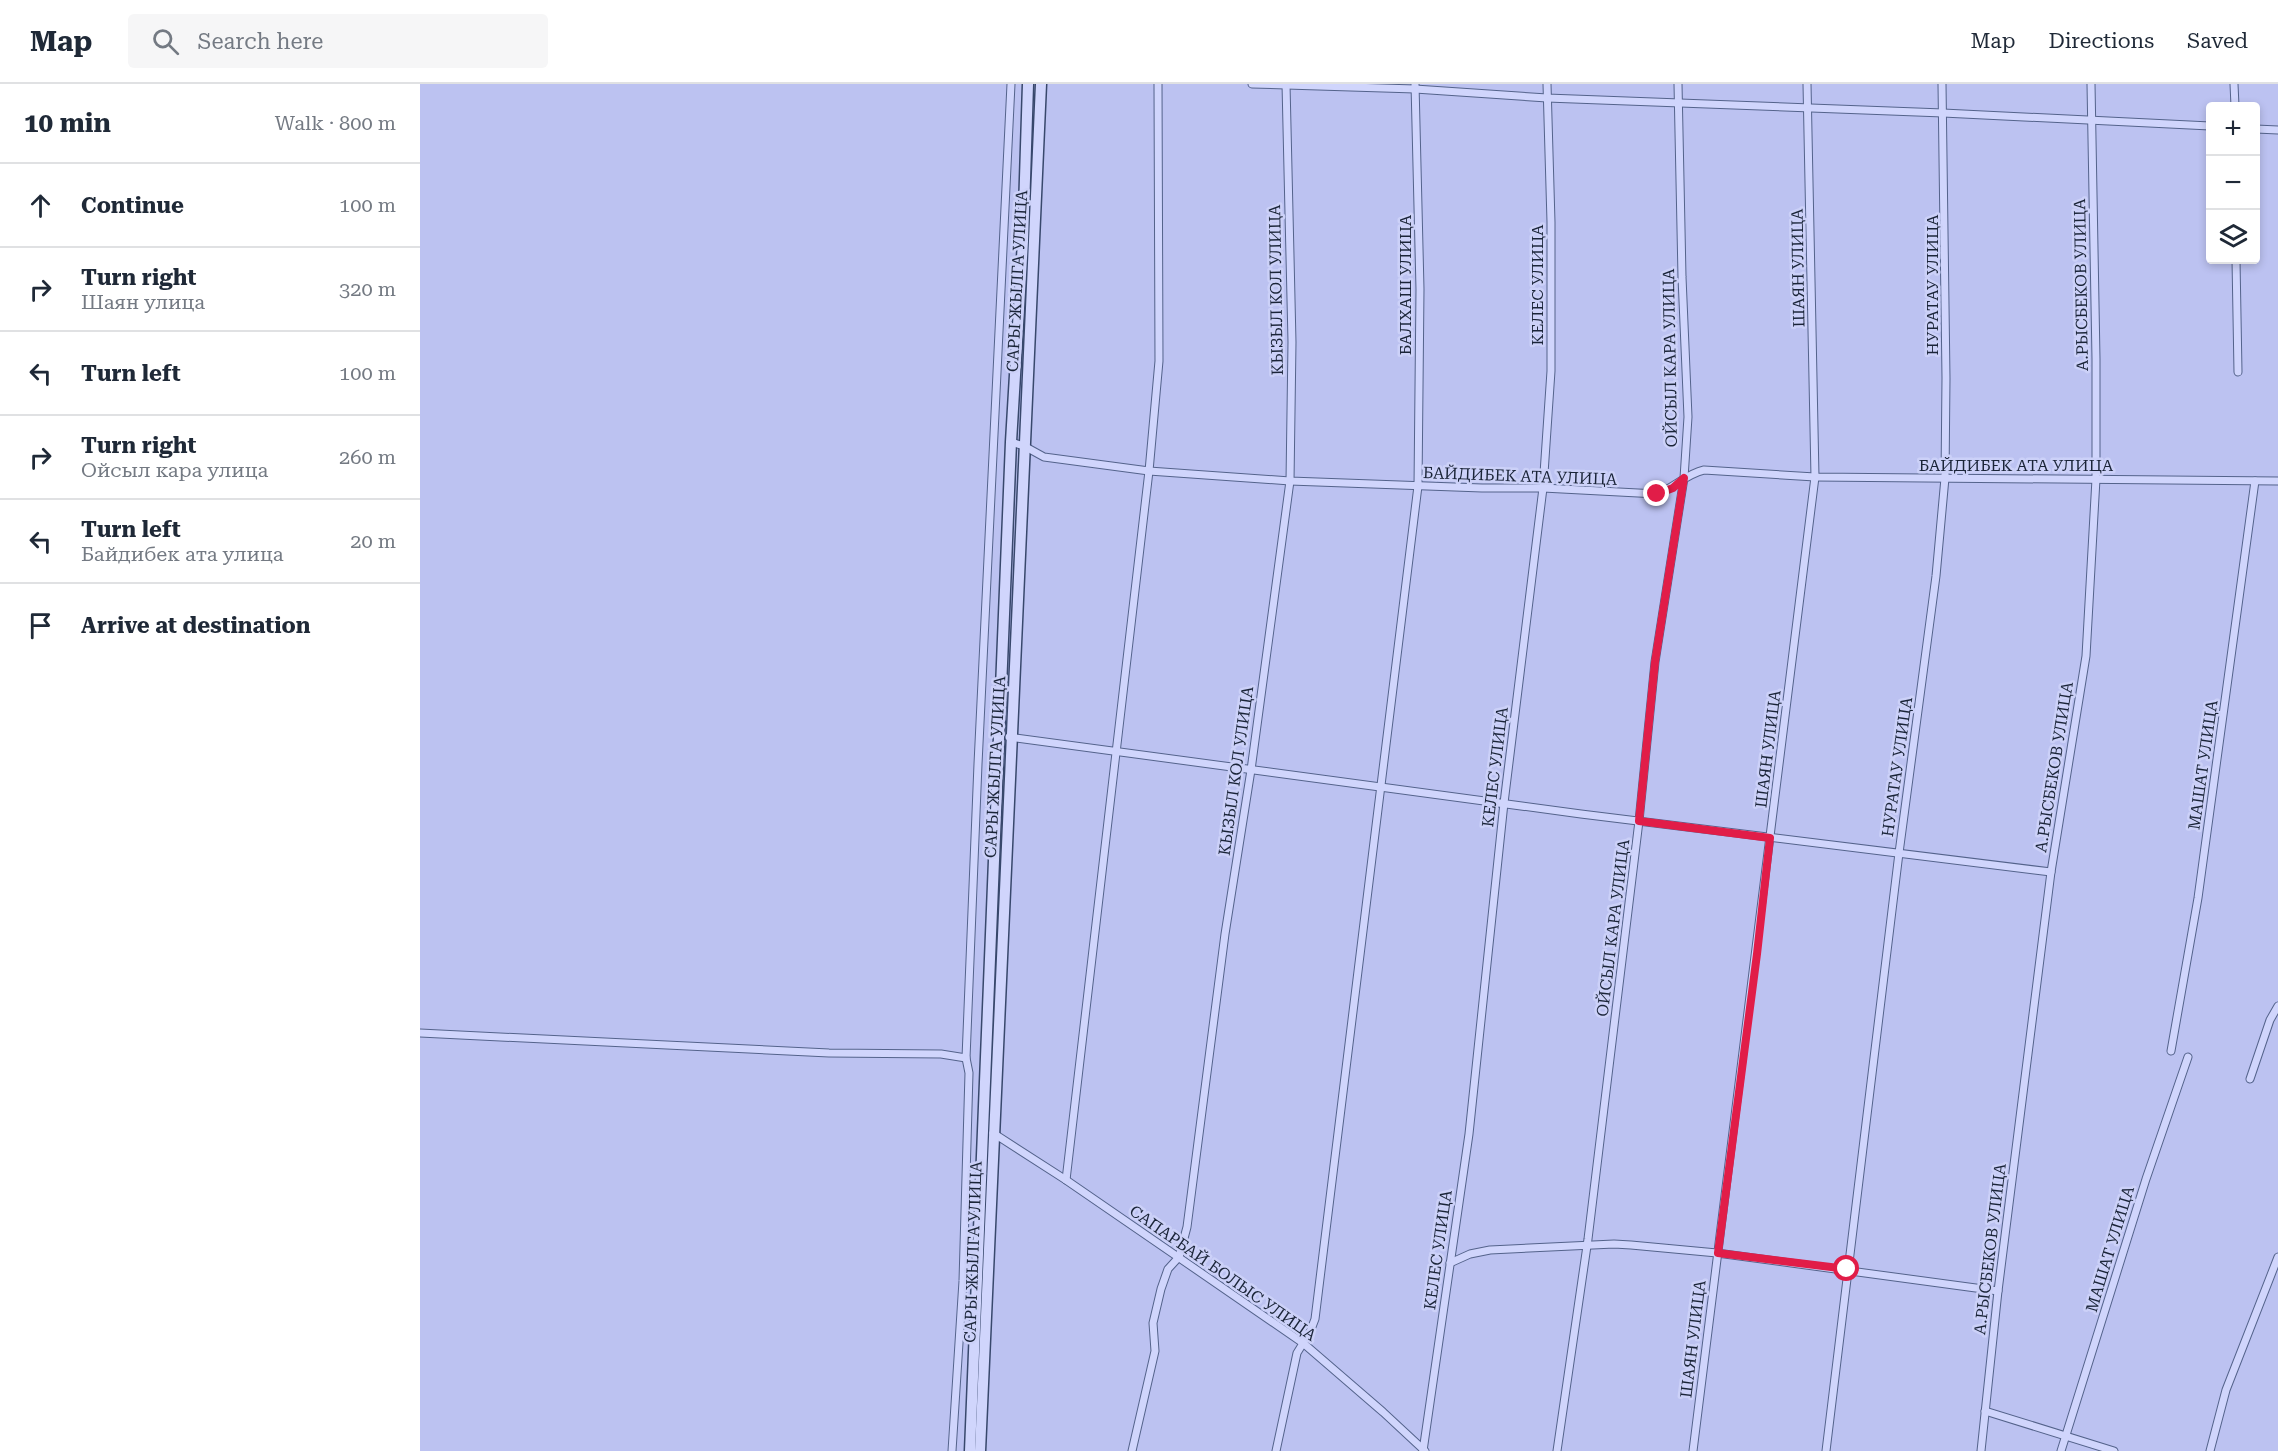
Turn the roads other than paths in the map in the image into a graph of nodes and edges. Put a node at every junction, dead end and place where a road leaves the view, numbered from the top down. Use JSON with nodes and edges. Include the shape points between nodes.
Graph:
{"nodes":[{"id":1,"x":1011,"y":84,"type":"edge"},
{"id":2,"x":1028,"y":84,"type":"edge"},
{"id":3,"x":1041,"y":84,"type":"edge"},
{"id":4,"x":1158,"y":84,"type":"edge"},
{"id":5,"x":1252,"y":84,"type":"edge"},
{"id":6,"x":1547,"y":84,"type":"edge"},
{"id":7,"x":1678,"y":84,"type":"edge"},
{"id":8,"x":1807,"y":84,"type":"edge"},
{"id":9,"x":1942,"y":84,"type":"edge"},
{"id":10,"x":2091,"y":84,"type":"edge"},
{"id":11,"x":2234,"y":84,"type":"edge"},
{"id":12,"x":1286,"y":85,"type":"edge"},
{"id":13,"x":1415,"y":86,"type":"edge"},
{"id":14,"x":1547,"y":98,"type":"junction"},
{"id":15,"x":1678,"y":102,"type":"junction"},
{"id":16,"x":2235,"y":102,"type":"edge"},
{"id":17,"x":1808,"y":109,"type":"junction"},
{"id":18,"x":1943,"y":113,"type":"junction"},
{"id":19,"x":2091,"y":120,"type":"junction"},
{"id":20,"x":2206,"y":126,"type":"edge"},
{"id":21,"x":2260,"y":129,"type":"edge"},
{"id":22,"x":2278,"y":130,"type":"edge"},
{"id":23,"x":2236,"y":264,"type":"edge"},
{"id":24,"x":2238,"y":372,"type":"dead end"},
{"id":25,"x":1011,"y":442,"type":"junction"},
{"id":26,"x":1024,"y":446,"type":"junction"},
{"id":27,"x":1149,"y":471,"type":"junction"},
{"id":28,"x":1815,"y":477,"type":"junction"},
{"id":29,"x":1684,"y":478,"type":"junction"},
{"id":30,"x":1945,"y":478,"type":"junction"},
{"id":31,"x":2096,"y":479,"type":"junction"},
{"id":32,"x":1290,"y":481,"type":"junction"},
{"id":33,"x":2255,"y":481,"type":"junction"},
{"id":34,"x":2278,"y":481,"type":"edge"},
{"id":35,"x":1418,"y":486,"type":"junction"},
{"id":36,"x":1543,"y":488,"type":"junction"},
{"id":37,"x":999,"y":736,"type":"junction"},
{"id":38,"x":1011,"y":738,"type":"junction"},
{"id":39,"x":1116,"y":752,"type":"junction"},
{"id":40,"x":1251,"y":770,"type":"junction"},
{"id":41,"x":1381,"y":787,"type":"junction"},
{"id":42,"x":1504,"y":803,"type":"junction"},
{"id":43,"x":1639,"y":821,"type":"junction"},
{"id":44,"x":1770,"y":838,"type":"junction"},
{"id":45,"x":1899,"y":853,"type":"junction"},
{"id":46,"x":2051,"y":872,"type":"junction"},
{"id":47,"x":2278,"y":1006,"type":"edge"},
{"id":48,"x":420,"y":1033,"type":"edge"},
{"id":49,"x":2171,"y":1051,"type":"dead end"},
{"id":50,"x":2188,"y":1057,"type":"dead end"},
{"id":51,"x":966,"y":1058,"type":"junction"},
{"id":52,"x":2250,"y":1079,"type":"dead end"},
{"id":53,"x":993,"y":1132,"type":"junction"},
{"id":54,"x":1066,"y":1180,"type":"junction"},
{"id":55,"x":1587,"y":1245,"type":"junction"},
{"id":56,"x":1718,"y":1253,"type":"junction"},
{"id":57,"x":1179,"y":1257,"type":"junction"},
{"id":58,"x":2278,"y":1257,"type":"edge"},
{"id":59,"x":1450,"y":1263,"type":"junction"},
{"id":60,"x":1847,"y":1269,"type":"junction"},
{"id":61,"x":1998,"y":1291,"type":"junction"},
{"id":62,"x":1303,"y":1343,"type":"junction"},
{"id":63,"x":1985,"y":1411,"type":"junction"},
{"id":64,"x":2067,"y":1437,"type":"junction"},
{"id":65,"x":1424,"y":1450,"type":"edge"},
{"id":66,"x":952,"y":1451,"type":"edge"},
{"id":67,"x":970,"y":1451,"type":"edge"},
{"id":68,"x":980,"y":1451,"type":"edge"},
{"id":69,"x":1132,"y":1451,"type":"edge"},
{"id":70,"x":1276,"y":1451,"type":"edge"},
{"id":71,"x":1557,"y":1451,"type":"edge"},
{"id":72,"x":1693,"y":1451,"type":"edge"},
{"id":73,"x":1826,"y":1451,"type":"edge"},
{"id":74,"x":1981,"y":1451,"type":"edge"},
{"id":75,"x":2061,"y":1451,"type":"edge"},
{"id":76,"x":2114,"y":1451,"type":"edge"},
{"id":77,"x":2210,"y":1451,"type":"edge"}],
"edges":[{"from":1,"to":51,"type":"street"},
{"from":2,"to":25,"type":"main road","name":"САРЫ ЖЫЛГА УЛИЦА"},
{"from":3,"to":26,"type":"main road","name":"САРЫ ЖЫЛГА УЛИЦА"},
{"from":4,"to":27,"type":"street","via":[[1159,360]]},
{"from":5,"to":12,"type":"street"},
{"from":6,"to":14,"type":"street","name":"КЕЛЕС УЛИЦА"},
{"from":7,"to":15,"type":"street","name":"ОЙСЫЛ КАРА УЛИЦА"},
{"from":8,"to":17,"type":"street","name":"ШАЯН УЛИЦА"},
{"from":9,"to":18,"type":"street","name":"НУРАТАУ УЛИЦА"},
{"from":10,"to":19,"type":"street","name":"А.РЫСБЕКОВ УЛИЦА"},
{"from":11,"to":16,"type":"street"},
{"from":12,"to":13,"type":"street"},
{"from":12,"to":32,"type":"street","name":"КЫЗЫЛ КОЛ УЛИЦА","via":[[1292,342]]},
{"from":13,"to":14,"type":"street"},
{"from":13,"to":35,"type":"street","name":"БАЛХАШ УЛИЦА","via":[[1420,289]]},
{"from":14,"to":15,"type":"street"},
{"from":14,"to":36,"type":"street","name":"КЕЛЕС УЛИЦА","via":[[1551,371]]},
{"from":15,"to":17,"type":"street"},
{"from":15,"to":29,"type":"street","name":"ОЙСЫЛ КАРА УЛИЦА","via":[[1688,417]]},
{"from":17,"to":18,"type":"street"},
{"from":17,"to":28,"type":"street","name":"ШАЯН УЛИЦА"},
{"from":18,"to":19,"type":"street"},
{"from":18,"to":30,"type":"street","name":"НУРАТАУ УЛИЦА"},
{"from":19,"to":20,"type":"street"},
{"from":19,"to":31,"type":"street","name":"А.РЫСБЕКОВ УЛИЦА"},
{"from":21,"to":22,"type":"street"},
{"from":23,"to":24,"type":"street"},
{"from":25,"to":26,"type":"street","name":"БАЙДИБЕК АТА УЛИЦА"},
{"from":25,"to":37,"type":"main road","name":"САРЫ ЖЫЛГА УЛИЦА"},
{"from":26,"to":27,"type":"street","name":"БАЙДИБЕК АТА УЛИЦА","via":[[1044,458]]},
{"from":26,"to":38,"type":"main road","name":"САРЫ ЖЫЛГА УЛИЦА"},
{"from":27,"to":32,"type":"street","name":"БАЙДИБЕК АТА УЛИЦА"},
{"from":27,"to":39,"type":"street"},
{"from":28,"to":29,"type":"street","name":"БАЙДИБЕК АТА УЛИЦА","via":[[1704,470]]},
{"from":28,"to":30,"type":"street","name":"БАЙДИБЕК АТА УЛИЦА"},
{"from":28,"to":44,"type":"street","name":"ШАЯН УЛИЦА"},
{"from":29,"to":36,"type":"street","name":"БАЙДИБЕК АТА УЛИЦА","via":[[1657,494]]},
{"from":29,"to":43,"type":"street","name":"ОЙСЫЛ КАРА УЛИЦА","via":[[1655,662]]},
{"from":30,"to":31,"type":"street","name":"БАЙДИБЕК АТА УЛИЦА"},
{"from":30,"to":45,"type":"street","name":"НУРАТАУ УЛИЦА"},
{"from":31,"to":33,"type":"street","name":"БАЙДИБЕК АТА УЛИЦА"},
{"from":31,"to":46,"type":"street","name":"А.РЫСБЕКОВ УЛИЦА","via":[[2086,656]]},
{"from":32,"to":35,"type":"street","name":"БАЙДИБЕК АТА УЛИЦА"},
{"from":32,"to":40,"type":"street","name":"КЫЗЫЛ КОЛ УЛИЦА"},
{"from":33,"to":34,"type":"street","name":"БАЙДИБЕК АТА УЛИЦА"},
{"from":33,"to":49,"type":"street","name":"МАШАТ УЛИЦА","via":[[2198,898]]},
{"from":35,"to":36,"type":"street","name":"БАЙДИБЕК АТА УЛИЦА"},
{"from":35,"to":41,"type":"street","name":"БАЛХАШ УЛИЦА"},
{"from":36,"to":42,"type":"street","name":"КЕЛЕС УЛИЦА"},
{"from":37,"to":38,"type":"street"},
{"from":37,"to":67,"type":"main road","name":"САРЫ ЖЫЛГА УЛИЦА"},
{"from":38,"to":39,"type":"street"},
{"from":38,"to":53,"type":"main road","name":"САРЫ ЖЫЛГА УЛИЦА"},
{"from":39,"to":40,"type":"street"},
{"from":39,"to":54,"type":"street"},
{"from":40,"to":41,"type":"street"},
{"from":40,"to":57,"type":"street","name":"КЫЗЫЛ КОЛ УЛИЦА","via":[[1187,1227]]},
{"from":41,"to":42,"type":"street"},
{"from":41,"to":62,"type":"street","name":"БАЛХАШ УЛИЦА","via":[[1315,1319]]},
{"from":42,"to":43,"type":"street"},
{"from":42,"to":59,"type":"street","name":"КЕЛЕС УЛИЦА","via":[[1469,1134]]},
{"from":43,"to":44,"type":"street"},
{"from":43,"to":55,"type":"street","name":"ОЙСЫЛ КАРА УЛИЦА"},
{"from":44,"to":45,"type":"street"},
{"from":44,"to":56,"type":"street","name":"ШАЯН УЛИЦА"},
{"from":45,"to":46,"type":"street"},
{"from":45,"to":60,"type":"street","name":"НУРАТАУ УЛИЦА"},
{"from":46,"to":61,"type":"street","name":"А.РЫСБЕКОВ УЛИЦА"},
{"from":47,"to":52,"type":"street"},
{"from":48,"to":51,"type":"street"},
{"from":50,"to":64,"type":"street","name":"МАШАТ УЛИЦА"},
{"from":51,"to":66,"type":"street","via":[[969,1073],[963,1281]]},
{"from":53,"to":54,"type":"street","name":"САПАРБАЙ БОЛЫС УЛИЦА"},
{"from":53,"to":68,"type":"main road","name":"САРЫ ЖЫЛГА УЛИЦА"},
{"from":54,"to":57,"type":"street","name":"САПАРБАЙ БОЛЫС УЛИЦА"},
{"from":55,"to":56,"type":"street","via":[[1622,1244]]},
{"from":55,"to":59,"type":"street","via":[[1490,1250]]},
{"from":55,"to":71,"type":"street","name":"ОЙСЫЛ КАРА УЛИЦА"},
{"from":56,"to":60,"type":"street"},
{"from":56,"to":72,"type":"street","name":"ШАЯН УЛИЦА"},
{"from":57,"to":62,"type":"street","name":"САПАРБАЙ БОЛЫС УЛИЦА"},
{"from":57,"to":69,"type":"street","name":"КЫЗЫЛ КОЛ УЛИЦА","via":[[1168,1269],[1153,1323],[1155,1351]]},
{"from":58,"to":77,"type":"street","via":[[2226,1390]]},
{"from":59,"to":65,"type":"street","name":"КЕЛЕС УЛИЦА"},
{"from":60,"to":61,"type":"street"},
{"from":60,"to":73,"type":"street","name":"НУРАТАУ УЛИЦА"},
{"from":61,"to":63,"type":"street","name":"А.РЫСБЕКОВ УЛИЦА"},
{"from":62,"to":65,"type":"street","name":"САПАРБАЙ БОЛЫС УЛИЦА"},
{"from":62,"to":70,"type":"street","name":"БАЛХАШ УЛИЦА","via":[[1297,1353]]},
{"from":63,"to":64,"type":"street"},
{"from":63,"to":74,"type":"street","name":"А.РЫСБЕКОВ УЛИЦА"},
{"from":64,"to":75,"type":"street","name":"МАШАТ УЛИЦА"},
{"from":64,"to":76,"type":"street"}]}
